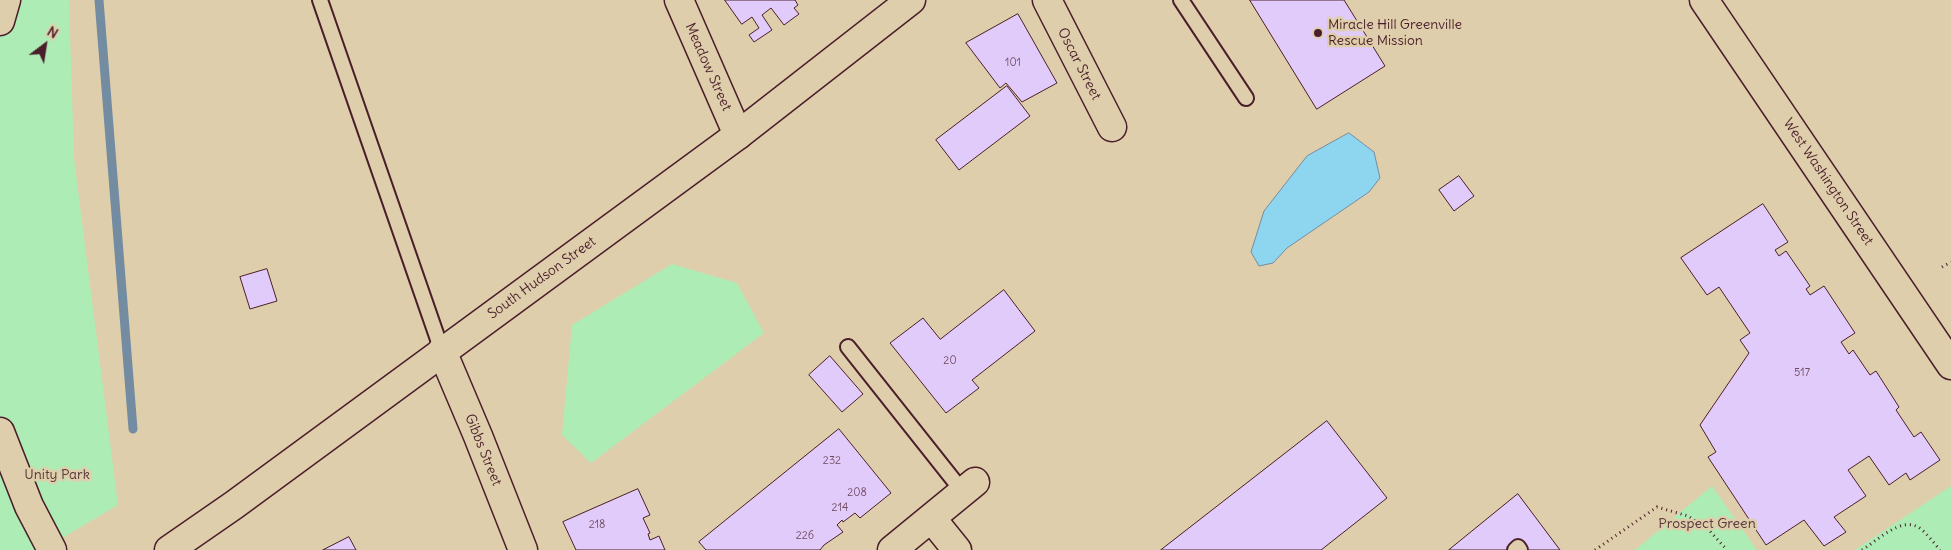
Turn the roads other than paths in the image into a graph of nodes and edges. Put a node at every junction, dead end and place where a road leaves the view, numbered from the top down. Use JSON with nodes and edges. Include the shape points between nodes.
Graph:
{"nodes":[{"id":1,"x":6,"y":0,"type":"edge"},
{"id":2,"x":320,"y":0,"type":"edge"},
{"id":3,"x":679,"y":0,"type":"edge"},
{"id":4,"x":911,"y":0,"type":"edge"},
{"id":5,"x":1047,"y":0,"type":"edge"},
{"id":6,"x":1182,"y":0,"type":"edge"},
{"id":7,"x":1704,"y":0,"type":"edge"},
{"id":8,"x":0,"y":21,"type":"edge"},
{"id":9,"x":1246,"y":98,"type":"dead end"},
{"id":10,"x":1112,"y":127,"type":"dead end"},
{"id":11,"x":738,"y":135,"type":"junction"},
{"id":12,"x":848,"y":347,"type":"dead end"},
{"id":13,"x":442,"y":351,"type":"junction"},
{"id":14,"x":1951,"y":364,"type":"edge"},
{"id":15,"x":0,"y":432,"type":"edge"},
{"id":16,"x":969,"y":487,"type":"joint"},
{"id":17,"x":932,"y":519,"type":"junction"},
{"id":18,"x":52,"y":550,"type":"edge"},
{"id":19,"x":169,"y":550,"type":"edge"},
{"id":20,"x":522,"y":550,"type":"edge"},
{"id":21,"x":892,"y":550,"type":"edge"},
{"id":22,"x":957,"y":550,"type":"edge"},
{"id":23,"x":1514,"y":550,"type":"edge"},
{"id":24,"x":1520,"y":550,"type":"edge"}],
"edges":[{"from":1,"to":8,"type":"street"},
{"from":2,"to":13,"type":"lane"},
{"from":3,"to":11,"type":"street","name":"Meadow Street"},
{"from":4,"to":11,"type":"street","name":"South Hudson Street"},
{"from":5,"to":10,"type":"street","name":"Oscar Street"},
{"from":6,"to":9,"type":"lane"},
{"from":7,"to":14,"type":"street","name":"West Washington Street"},
{"from":11,"to":13,"type":"street","name":"South Hudson Street"},
{"from":12,"to":16,"type":"lane"},
{"from":13,"to":19,"type":"street","name":"South Hudson Street"},
{"from":13,"to":20,"type":"street","name":"Gibbs Street"},
{"from":15,"to":18,"type":"street","via":[[29,506]]},
{"from":16,"to":17,"type":"street"},
{"from":17,"to":21,"type":"street"},
{"from":17,"to":22,"type":"street"},
{"from":23,"to":24,"type":"lane","via":[[1518,547]]}]}
